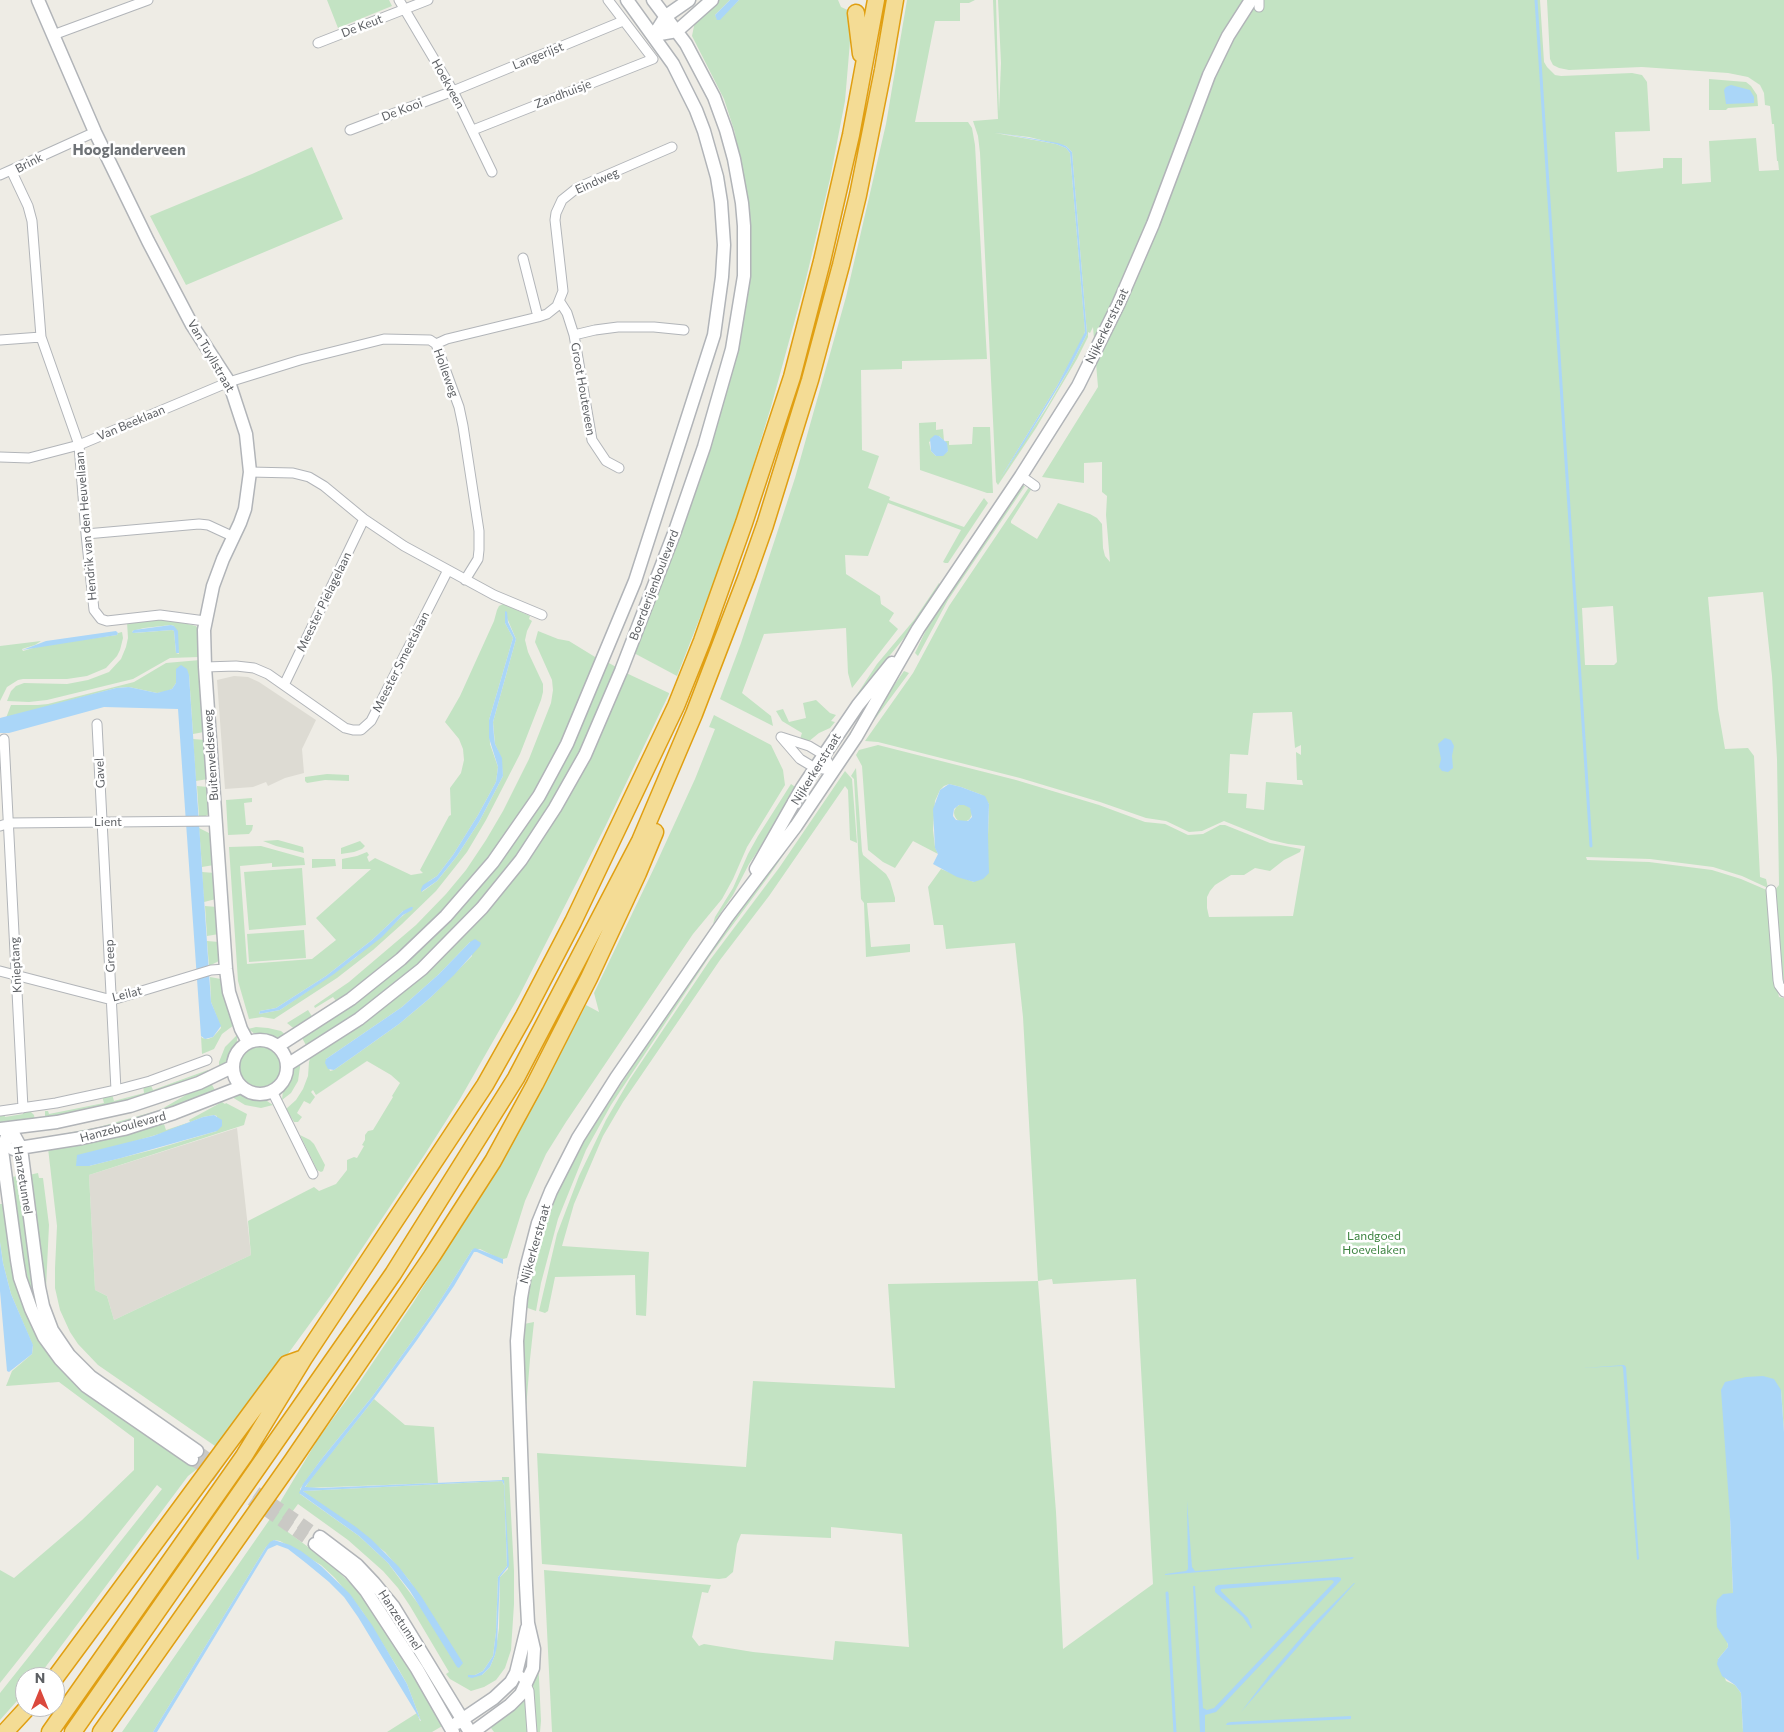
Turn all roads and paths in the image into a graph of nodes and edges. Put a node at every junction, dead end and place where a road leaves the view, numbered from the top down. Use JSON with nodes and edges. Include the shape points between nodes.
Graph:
{"nodes":[{"id":1,"x":38,"y":0,"type":"edge"},
{"id":2,"x":148,"y":0,"type":"edge"},
{"id":3,"x":399,"y":0,"type":"edge"},
{"id":4,"x":428,"y":0,"type":"edge"},
{"id":5,"x":608,"y":0,"type":"edge"},
{"id":6,"x":627,"y":0,"type":"edge"},
{"id":7,"x":653,"y":0,"type":"edge"},
{"id":8,"x":689,"y":0,"type":"edge"},
{"id":9,"x":712,"y":0,"type":"edge"},
{"id":10,"x":876,"y":0,"type":"edge"},
{"id":11,"x":895,"y":0,"type":"edge"},
{"id":12,"x":1256,"y":2,"type":"edge"},
{"id":13,"x":405,"y":9,"type":"junction"},
{"id":14,"x":856,"y":13,"type":"dead end"},
{"id":15,"x":666,"y":16,"type":"junction"},
{"id":16,"x":624,"y":21,"type":"junction"},
{"id":17,"x":677,"y":30,"type":"junction"},
{"id":18,"x":53,"y":35,"type":"junction"},
{"id":19,"x":654,"y":35,"type":"junction"},
{"id":20,"x":318,"y":43,"type":"dead end"},
{"id":21,"x":863,"y":74,"type":"junction"},
{"id":22,"x":453,"y":90,"type":"junction"},
{"id":23,"x":350,"y":130,"type":"dead end"},
{"id":24,"x":473,"y":130,"type":"junction"},
{"id":25,"x":95,"y":132,"type":"junction"},
{"id":26,"x":672,"y":147,"type":"dead end"},
{"id":27,"x":11,"y":170,"type":"junction"},
{"id":28,"x":492,"y":172,"type":"dead end"},
{"id":29,"x":0,"y":175,"type":"edge"},
{"id":30,"x":523,"y":258,"type":"dead end"},
{"id":31,"x":560,"y":302,"type":"junction"},
{"id":32,"x":538,"y":316,"type":"junction"},
{"id":33,"x":684,"y":330,"type":"dead end"},
{"id":34,"x":574,"y":335,"type":"junction"},
{"id":35,"x":41,"y":337,"type":"junction"},
{"id":36,"x":0,"y":340,"type":"edge"},
{"id":37,"x":436,"y":344,"type":"junction"},
{"id":38,"x":229,"y":382,"type":"junction"},
{"id":39,"x":79,"y":444,"type":"junction"},
{"id":40,"x":0,"y":458,"type":"edge"},
{"id":41,"x":619,"y":468,"type":"dead end"},
{"id":42,"x":250,"y":472,"type":"junction"},
{"id":43,"x":1021,"y":476,"type":"junction"},
{"id":44,"x":1035,"y":486,"type":"dead end"},
{"id":45,"x":364,"y":519,"type":"junction"},
{"id":46,"x":86,"y":534,"type":"junction"},
{"id":47,"x":234,"y":537,"type":"junction"},
{"id":48,"x":448,"y":570,"type":"junction"},
{"id":49,"x":465,"y":580,"type":"junction"},
{"id":50,"x":542,"y":615,"type":"dead end"},
{"id":51,"x":205,"y":621,"type":"junction"},
{"id":52,"x":918,"y":629,"type":"junction"},
{"id":53,"x":719,"y":651,"type":"junction"},
{"id":54,"x":205,"y":667,"type":"junction"},
{"id":55,"x":284,"y":686,"type":"junction"},
{"id":56,"x":97,"y":724,"type":"dead end"},
{"id":57,"x":4,"y":739,"type":"dead end"},
{"id":58,"x":824,"y":755,"type":"junction"},
{"id":59,"x":815,"y":768,"type":"junction"},
{"id":60,"x":832,"y":770,"type":"junction"},
{"id":61,"x":216,"y":821,"type":"junction"},
{"id":62,"x":103,"y":822,"type":"junction"},
{"id":63,"x":4,"y":824,"type":"edge"},
{"id":64,"x":1771,"y":890,"type":"dead end"},
{"id":65,"x":727,"y":917,"type":"junction"},
{"id":66,"x":226,"y":969,"type":"junction"},
{"id":67,"x":0,"y":971,"type":"edge"},
{"id":68,"x":16,"y":975,"type":"junction"},
{"id":69,"x":1784,"y":992,"type":"edge"},
{"id":70,"x":112,"y":1000,"type":"junction"},
{"id":71,"x":248,"y":1042,"type":"junction"},
{"id":72,"x":278,"y":1046,"type":"junction"},
{"id":73,"x":207,"y":1060,"type":"dead end"},
{"id":74,"x":287,"y":1065,"type":"junction"},
{"id":75,"x":232,"y":1067,"type":"junction"},
{"id":76,"x":241,"y":1087,"type":"junction"},
{"id":77,"x":116,"y":1090,"type":"junction"},
{"id":78,"x":272,"y":1091,"type":"junction"},
{"id":79,"x":23,"y":1108,"type":"junction"},
{"id":80,"x":0,"y":1111,"type":"edge"},
{"id":81,"x":5,"y":1129,"type":"edge"},
{"id":82,"x":20,"y":1148,"type":"junction"},
{"id":83,"x":1,"y":1150,"type":"edge"},
{"id":84,"x":313,"y":1174,"type":"dead end"},
{"id":85,"x":304,"y":1358,"type":"junction"},
{"id":86,"x":528,"y":1623,"type":"junction"},
{"id":87,"x":63,"y":1667,"type":"edge"},
{"id":88,"x":516,"y":1673,"type":"junction"},
{"id":89,"x":526,"y":1685,"type":"junction"},
{"id":90,"x":19,"y":1717,"type":"edge"},
{"id":91,"x":27,"y":1717,"type":"edge"},
{"id":92,"x":462,"y":1720,"type":"junction"},
{"id":93,"x":452,"y":1730,"type":"edge"},
{"id":94,"x":5,"y":1732,"type":"edge"},
{"id":95,"x":17,"y":1732,"type":"edge"},
{"id":96,"x":50,"y":1732,"type":"edge"},
{"id":97,"x":73,"y":1732,"type":"edge"},
{"id":98,"x":101,"y":1732,"type":"edge"},
{"id":99,"x":471,"y":1732,"type":"edge"},
{"id":100,"x":532,"y":1732,"type":"edge"}],
"edges":[{"from":1,"to":18,"type":"main road","name":"Van Tuyllstraat"},
{"from":2,"to":18,"type":"street"},
{"from":3,"to":13,"type":"street","name":"Hoekveen"},
{"from":4,"to":13,"type":"street","name":"De Keut"},
{"from":5,"to":16,"type":"street"},
{"from":6,"to":19,"type":"main road","name":"Boerderijenboulevard"},
{"from":7,"to":15,"type":"main road","name":"Boerderijenboulevard"},
{"from":8,"to":15,"type":"main road"},
{"from":9,"to":17,"type":"main road"},
{"from":10,"to":21,"type":"highway"},
{"from":11,"to":53,"type":"highway","via":[[858,195],[810,380],[765,526]]},
{"from":12,"to":43,"type":"main road","name":"Nijkerkerstraat","via":[[1228,36],[1209,75],[1153,224],[1118,306],[1078,386]]},
{"from":13,"to":20,"type":"street","name":"De Keut"},
{"from":13,"to":22,"type":"street","name":"Hoekveen"},
{"from":14,"to":21,"type":"highway"},
{"from":15,"to":17,"type":"main road","name":"Boerderijenboulevard"},
{"from":15,"to":19,"type":"main road"},
{"from":16,"to":22,"type":"street","name":"Langerijst"},
{"from":16,"to":24,"type":"street","name":"Zandhuisje","via":[[653,59]]},
{"from":17,"to":19,"type":"main road"},
{"from":17,"to":74,"type":"main road","name":"Boerderijenboulevard","via":[[714,96],[729,140],[742,203],[744,276],[732,349],[704,447],[660,574],[588,748],[562,797],[525,854],[442,951],[402,986],[337,1034]]},
{"from":18,"to":25,"type":"main road","name":"Van Tuyllstraat"},
{"from":19,"to":72,"type":"main road","name":"Boerderijenboulevard","via":[[696,110],[713,160],[724,245],[714,336],[635,581],[567,744],[539,796],[506,845],[424,938],[326,1017]]},
{"from":21,"to":85,"type":"highway","via":[[822,261],[792,377],[744,523],[676,706],[574,922],[490,1076]]},
{"from":22,"to":23,"type":"street","name":"De Kooi"},
{"from":22,"to":24,"type":"street","name":"Hoekveen"},
{"from":24,"to":28,"type":"street","name":"Hoekveen"},
{"from":25,"to":27,"type":"street","name":"Brink"},
{"from":25,"to":38,"type":"main road","name":"Van Tuyllstraat","via":[[181,304]]},
{"from":26,"to":31,"type":"street","name":"Eindweg","via":[[577,188],[562,200],[555,220],[563,283]]},
{"from":27,"to":29,"type":"street"},
{"from":27,"to":35,"type":"street","name":"Brink","via":[[32,221]]},
{"from":30,"to":32,"type":"street"},
{"from":31,"to":32,"type":"street"},
{"from":31,"to":34,"type":"street","name":"Groot Houteveen"},
{"from":32,"to":37,"type":"street"},
{"from":33,"to":34,"type":"street","via":[[618,327]]},
{"from":34,"to":41,"type":"street","name":"Groot Houteveen","via":[[592,440],[606,461]]},
{"from":35,"to":36,"type":"street"},
{"from":35,"to":39,"type":"street","name":"Hendrik van den Heuvellaan"},
{"from":37,"to":38,"type":"street","name":"Holleweg","via":[[423,339],[378,340]]},
{"from":37,"to":49,"type":"street","name":"Holleweg","via":[[463,426],[479,532],[478,559]]},
{"from":38,"to":39,"type":"street","name":"Van Beeklaan"},
{"from":38,"to":42,"type":"main road","name":"Van Tuyllstraat","via":[[246,434]]},
{"from":39,"to":40,"type":"street","name":"Van Beeklaan","via":[[29,458]]},
{"from":39,"to":46,"type":"street","name":"Hendrik van den Heuvellaan"},
{"from":42,"to":45,"type":"street","via":[[293,473],[309,477]]},
{"from":42,"to":47,"type":"main road","name":"Buitenveldseweg","via":[[245,509]]},
{"from":43,"to":44,"type":"street"},
{"from":43,"to":52,"type":"main road","name":"Nijkerkerstraat"},
{"from":45,"to":48,"type":"street"},
{"from":45,"to":55,"type":"street","name":"Meester Pielagelaan"},
{"from":46,"to":47,"type":"street","via":[[199,524]]},
{"from":46,"to":51,"type":"street","name":"Hendrik van den Heuvellaan","via":[[94,610],[100,619],[160,615]]},
{"from":47,"to":51,"type":"main road","name":"Buitenveldseweg","via":[[213,586]]},
{"from":48,"to":49,"type":"street"},
{"from":48,"to":55,"type":"street","name":"Meester Smeetslaan","via":[[366,727],[357,731],[345,728]]},
{"from":49,"to":50,"type":"street","via":[[516,606]]},
{"from":51,"to":54,"type":"main road","name":"Buitenveldseweg"},
{"from":52,"to":58,"type":"main road","name":"Nijkerkerstraat","via":[[858,705]]},
{"from":52,"to":60,"type":"main road","name":"Nijkerkerstraat","via":[[856,737]]},
{"from":53,"to":97,"type":"highway","via":[[640,841],[516,1078],[393,1274]]},
{"from":53,"to":98,"type":"highway","via":[[702,717],[638,873],[589,978],[493,1161],[303,1444]]},
{"from":54,"to":55,"type":"street","name":"Meester Smeetslaan","via":[[254,668]]},
{"from":54,"to":61,"type":"main road","name":"Buitenveldseweg"},
{"from":56,"to":62,"type":"street","name":"Gavel"},
{"from":57,"to":63,"type":"street","name":"Knieptang"},
{"from":58,"to":59,"type":"main road","name":"Nijkerkerstraat"},
{"from":58,"to":59,"type":"street","via":[[809,746],[781,737],[800,759]]},
{"from":58,"to":60,"type":"street"},
{"from":59,"to":60,"type":"street"},
{"from":59,"to":65,"type":"main road","name":"Nijkerkerstraat"},
{"from":60,"to":65,"type":"main road","name":"Nijkerkerstraat","via":[[796,826]]},
{"from":61,"to":62,"type":"street","name":"Lient"},
{"from":61,"to":66,"type":"main road","name":"Buitenveldseweg"},
{"from":62,"to":63,"type":"street","name":"Lient"},
{"from":62,"to":70,"type":"street","name":"Greep"},
{"from":63,"to":68,"type":"street","name":"Knieptang"},
{"from":64,"to":69,"type":"street","via":[[1778,980]]},
{"from":65,"to":86,"type":"main road","name":"Nijkerkerstraat","via":[[578,1138],[551,1191],[534,1238],[521,1298],[517,1354]]},
{"from":66,"to":70,"type":"street","name":"Leilat","via":[[211,970]]},
{"from":66,"to":71,"type":"main road","name":"Buitenveldseweg","via":[[229,992]]},
{"from":67,"to":68,"type":"street","name":"Leilat"},
{"from":68,"to":70,"type":"street","name":"Leilat"},
{"from":68,"to":79,"type":"street","name":"Knieptang"},
{"from":70,"to":77,"type":"street","name":"Greep"},
{"from":71,"to":72,"type":"main road","via":[[267,1040]]},
{"from":71,"to":75,"type":"main road","via":[[236,1052]]},
{"from":72,"to":74,"type":"main road"},
{"from":73,"to":77,"type":"street"},
{"from":74,"to":78,"type":"main road","via":[[284,1079]]},
{"from":75,"to":76,"type":"main road"},
{"from":75,"to":81,"type":"main road","name":"Hanzeboulevard","via":[[199,1083],[130,1106]]},
{"from":76,"to":78,"type":"main road","via":[[255,1094]]},
{"from":76,"to":82,"type":"main road","name":"Hanzeboulevard","via":[[124,1129]]},
{"from":77,"to":79,"type":"street"},
{"from":78,"to":84,"type":"street"},
{"from":79,"to":80,"type":"street"},
{"from":81,"to":82,"type":"main road","name":"Hanzetunnel"},
{"from":81,"to":83,"type":"main road","name":"Hanzetunnel"},
{"from":82,"to":83,"type":"main road","name":"Hanzeboulevard"},
{"from":82,"to":83,"type":"main road","name":"Hanzetunnel","via":[[39,1287],[52,1330],[69,1355],[91,1377],[194,1455],[86,1386],[44,1337],[20,1278]]},
{"from":85,"to":87,"type":"highway","via":[[287,1364]]},
{"from":85,"to":96,"type":"highway","via":[[244,1456]]},
{"from":86,"to":88,"type":"main road","name":"Nijkerkerstraat"},
{"from":86,"to":89,"type":"main road","name":"Nijkerkerstraat","via":[[534,1658]]},
{"from":88,"to":89,"type":"street","name":"Nijkerkerstraat"},
{"from":88,"to":92,"type":"main road","name":"Nijkerkerstraat","via":[[503,1690]]},
{"from":89,"to":99,"type":"main road","name":"Nijkerkerstraat","via":[[510,1705]]},
{"from":89,"to":100,"type":"street","name":"Nijkerkerstraat"},
{"from":90,"to":94,"type":"highway"},
{"from":91,"to":95,"type":"highway"},
{"from":92,"to":93,"type":"main road","name":"Nijkerkerstraat"},
{"from":92,"to":93,"type":"main road","name":"Hanzetunnel","via":[[393,1606],[374,1582],[357,1565],[317,1540],[366,1591]]},
{"from":92,"to":99,"type":"main road","name":"Nijkerkerstraat"}]}
